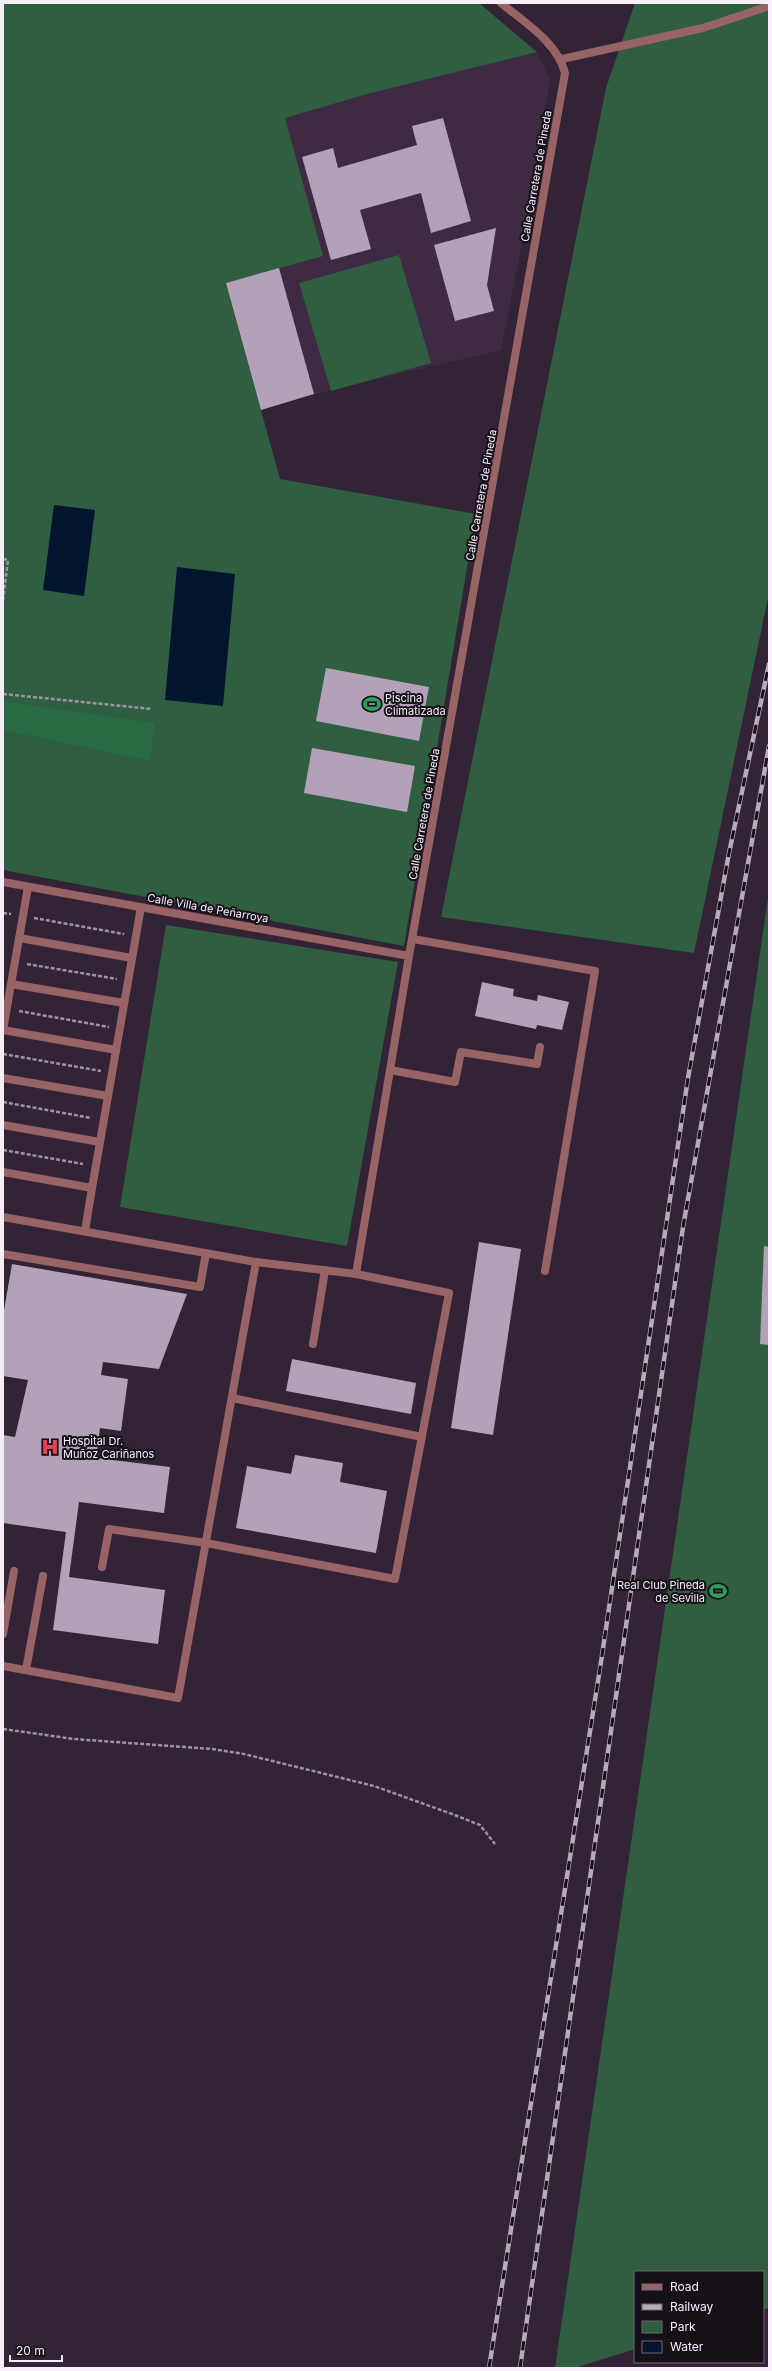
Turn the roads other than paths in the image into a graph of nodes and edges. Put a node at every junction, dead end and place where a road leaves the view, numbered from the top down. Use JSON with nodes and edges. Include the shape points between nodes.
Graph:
{"nodes":[{"id":1,"x":501,"y":3,"type":"edge"},
{"id":2,"x":769,"y":6,"type":"edge"},
{"id":3,"x":562,"y":59,"type":"junction"},
{"id":4,"x":3,"y":882,"type":"edge"},
{"id":5,"x":28,"y":886,"type":"junction"},
{"id":6,"x":141,"y":907,"type":"junction"},
{"id":7,"x":413,"y":936,"type":"junction"},
{"id":8,"x":19,"y":938,"type":"junction"},
{"id":9,"x":409,"y":956,"type":"junction"},
{"id":10,"x":132,"y":958,"type":"junction"},
{"id":11,"x":11,"y":984,"type":"junction"},
{"id":12,"x":124,"y":1003,"type":"junction"},
{"id":13,"x":3,"y":1030,"type":"edge"},
{"id":14,"x":540,"y":1046,"type":"dead end"},
{"id":15,"x":116,"y":1050,"type":"junction"},
{"id":16,"x":390,"y":1070,"type":"junction"},
{"id":17,"x":3,"y":1078,"type":"edge"},
{"id":18,"x":108,"y":1096,"type":"junction"},
{"id":19,"x":3,"y":1125,"type":"edge"},
{"id":20,"x":100,"y":1142,"type":"junction"},
{"id":21,"x":3,"y":1172,"type":"edge"},
{"id":22,"x":92,"y":1188,"type":"junction"},
{"id":23,"x":3,"y":1216,"type":"edge"},
{"id":24,"x":85,"y":1231,"type":"junction"},
{"id":25,"x":206,"y":1253,"type":"junction"},
{"id":26,"x":3,"y":1254,"type":"edge"},
{"id":27,"x":256,"y":1262,"type":"junction"},
{"id":28,"x":324,"y":1270,"type":"junction"},
{"id":29,"x":545,"y":1271,"type":"dead end"},
{"id":30,"x":356,"y":1274,"type":"junction"},
{"id":31,"x":313,"y":1344,"type":"dead end"},
{"id":32,"x":232,"y":1398,"type":"junction"},
{"id":33,"x":422,"y":1437,"type":"junction"},
{"id":34,"x":206,"y":1543,"type":"junction"},
{"id":35,"x":102,"y":1567,"type":"dead end"},
{"id":36,"x":14,"y":1571,"type":"dead end"},
{"id":37,"x":43,"y":1576,"type":"dead end"},
{"id":38,"x":3,"y":1632,"type":"edge"},
{"id":39,"x":3,"y":1666,"type":"edge"},
{"id":40,"x":26,"y":1670,"type":"junction"}],
"edges":[{"from":1,"to":3,"type":"street","via":[[538,34]]},
{"from":2,"to":3,"type":"street","via":[[703,28]]},
{"from":3,"to":7,"type":"street","name":"Calle Carretera de Pineda","via":[[565,72]]},
{"from":4,"to":5,"type":"street","name":"Calle Villa de Peñarroya"},
{"from":5,"to":6,"type":"street","name":"Calle Villa de Peñarroya"},
{"from":5,"to":8,"type":"street"},
{"from":6,"to":9,"type":"street","name":"Calle Villa de Peñarroya"},
{"from":6,"to":10,"type":"street"},
{"from":7,"to":9,"type":"street","name":"Calle Carretera de Pineda"},
{"from":7,"to":29,"type":"street","via":[[594,971]]},
{"from":8,"to":10,"type":"street"},
{"from":8,"to":11,"type":"street"},
{"from":9,"to":16,"type":"street","name":"Calle Carretera de Pineda"},
{"from":10,"to":12,"type":"street"},
{"from":11,"to":12,"type":"street"},
{"from":11,"to":13,"type":"street"},
{"from":12,"to":15,"type":"street"},
{"from":13,"to":15,"type":"street"},
{"from":14,"to":16,"type":"street","via":[[537,1064],[461,1052],[455,1082]]},
{"from":15,"to":18,"type":"street"},
{"from":16,"to":30,"type":"street","name":"Calle Carretera de Pineda"},
{"from":17,"to":18,"type":"street"},
{"from":18,"to":20,"type":"street"},
{"from":19,"to":20,"type":"street"},
{"from":20,"to":22,"type":"street"},
{"from":21,"to":22,"type":"street"},
{"from":22,"to":24,"type":"street"},
{"from":23,"to":24,"type":"street"},
{"from":24,"to":25,"type":"street"},
{"from":25,"to":26,"type":"street","via":[[200,1287]]},
{"from":25,"to":27,"type":"street"},
{"from":27,"to":28,"type":"street"},
{"from":27,"to":32,"type":"street"},
{"from":28,"to":30,"type":"street"},
{"from":28,"to":31,"type":"street"},
{"from":30,"to":33,"type":"street","via":[[449,1293]]},
{"from":32,"to":33,"type":"street"},
{"from":32,"to":34,"type":"street"},
{"from":33,"to":34,"type":"street","via":[[395,1579]]},
{"from":34,"to":35,"type":"street","via":[[109,1529]]},
{"from":34,"to":40,"type":"street","via":[[178,1698]]},
{"from":36,"to":38,"type":"street"},
{"from":37,"to":40,"type":"street"},
{"from":39,"to":40,"type":"street"}]}
